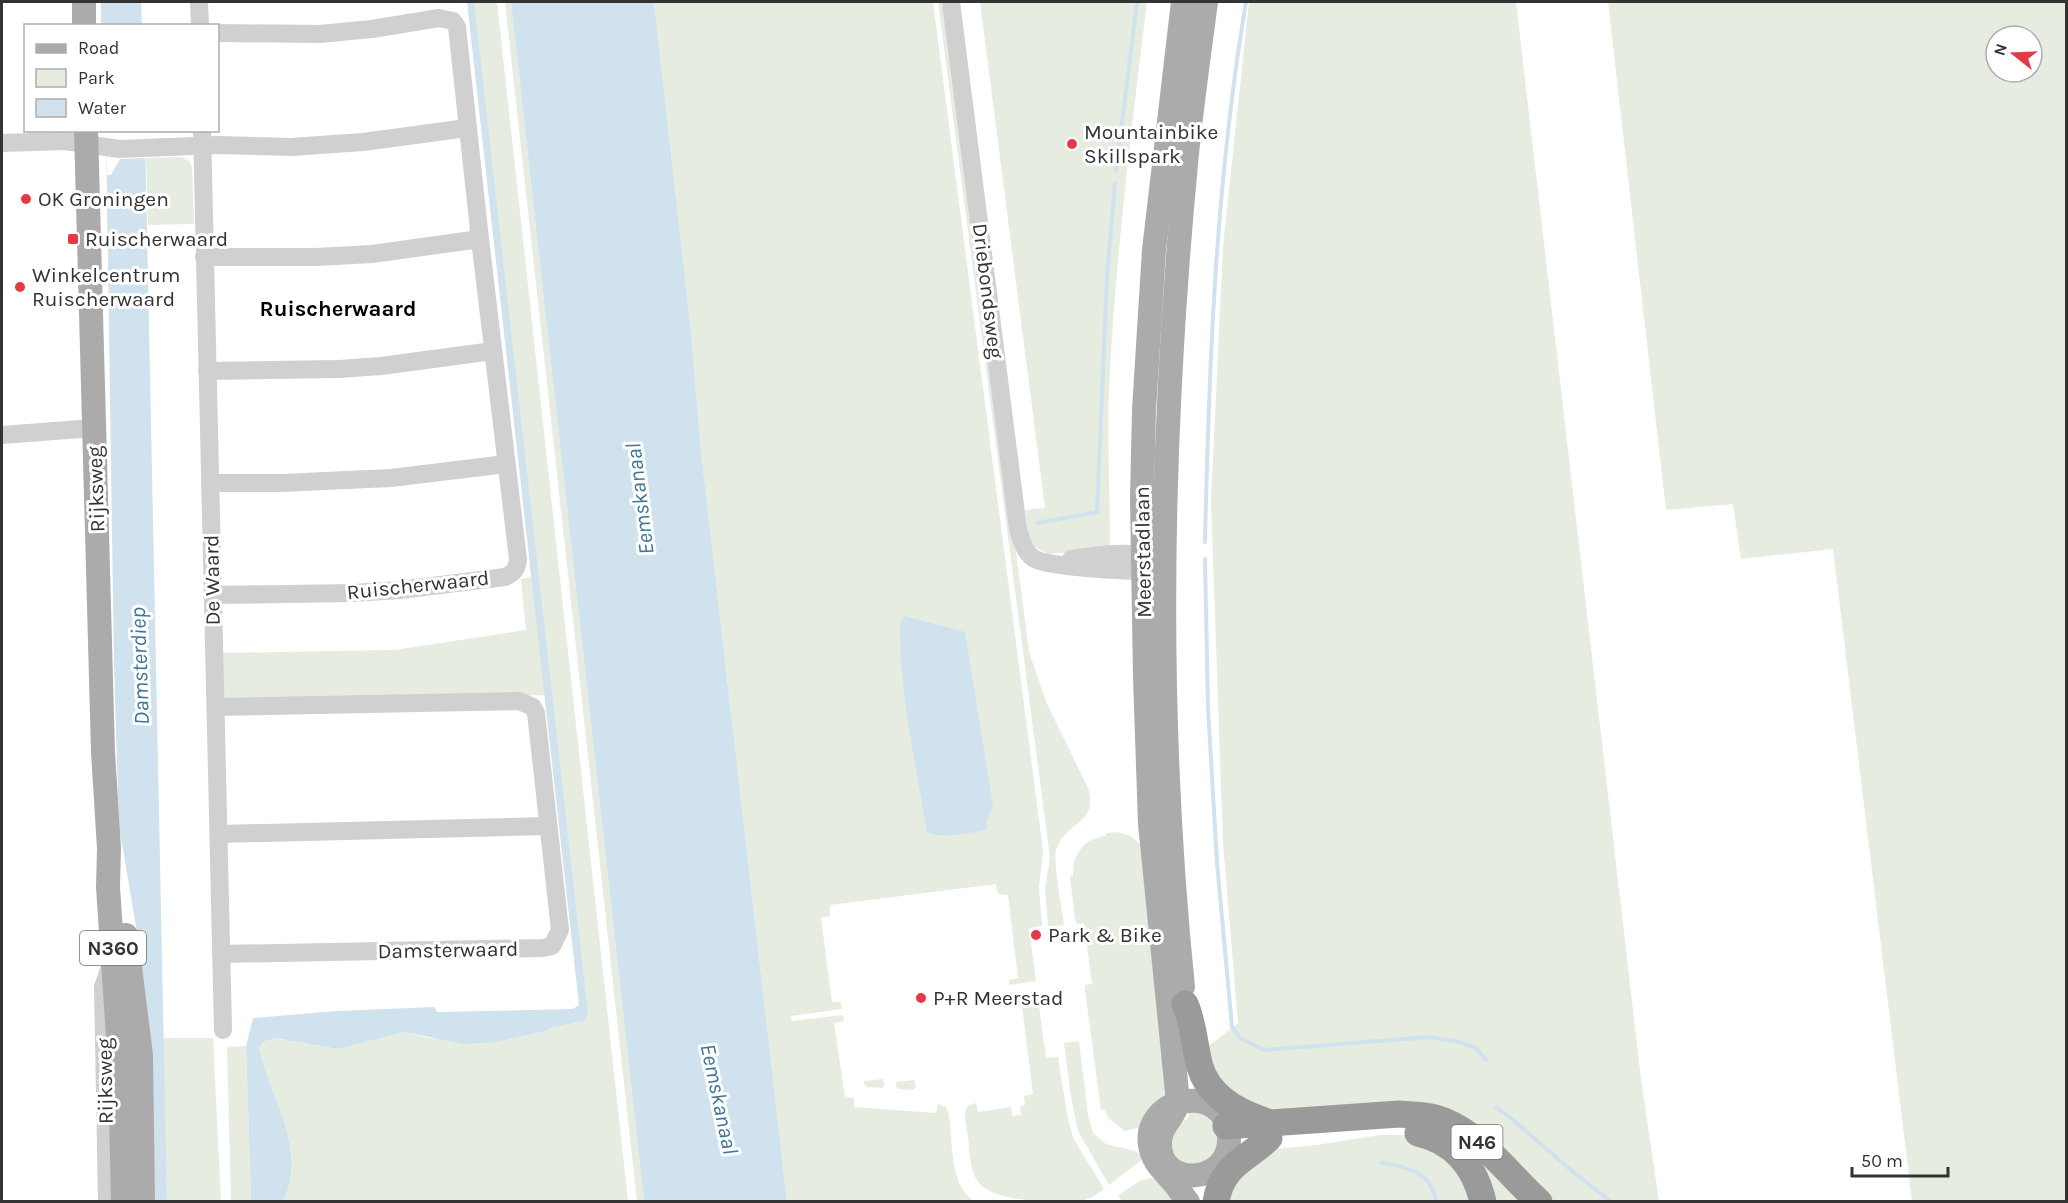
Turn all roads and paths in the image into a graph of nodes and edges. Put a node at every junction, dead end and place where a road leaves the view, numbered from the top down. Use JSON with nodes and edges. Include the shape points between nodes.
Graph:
{"nodes":[{"id":1,"x":84,"y":2,"type":"edge"},
{"id":2,"x":199,"y":2,"type":"edge"},
{"id":3,"x":951,"y":2,"type":"edge"},
{"id":4,"x":1183,"y":2,"type":"edge"},
{"id":5,"x":1206,"y":2,"type":"edge"},
{"id":6,"x":84,"y":24,"type":"edge"},
{"id":7,"x":200,"y":24,"type":"edge"},
{"id":8,"x":219,"y":33,"type":"edge"},
{"id":9,"x":467,"y":129,"type":"junction"},
{"id":10,"x":202,"y":138,"type":"edge"},
{"id":11,"x":86,"y":141,"type":"edge"},
{"id":12,"x":2,"y":142,"type":"edge"},
{"id":13,"x":480,"y":239,"type":"junction"},
{"id":14,"x":204,"y":257,"type":"junction"},
{"id":15,"x":493,"y":351,"type":"junction"},
{"id":16,"x":207,"y":371,"type":"junction"},
{"id":17,"x":83,"y":429,"type":"junction"},
{"id":18,"x":2,"y":435,"type":"edge"},
{"id":19,"x":506,"y":464,"type":"junction"},
{"id":20,"x":210,"y":483,"type":"junction"},
{"id":21,"x":1151,"y":563,"type":"junction"},
{"id":22,"x":212,"y":595,"type":"junction"},
{"id":23,"x":216,"y":707,"type":"junction"},
{"id":24,"x":548,"y":826,"type":"junction"},
{"id":25,"x":219,"y":834,"type":"junction"},
{"id":26,"x":221,"y":954,"type":"junction"},
{"id":27,"x":123,"y":968,"type":"junction"},
{"id":28,"x":1185,"y":1004,"type":"junction"},
{"id":29,"x":223,"y":1030,"type":"dead end"},
{"id":30,"x":1188,"y":1101,"type":"junction"},
{"id":31,"x":1271,"y":1131,"type":"junction"},
{"id":32,"x":1227,"y":1136,"type":"junction"},
{"id":33,"x":1188,"y":1177,"type":"junction"},
{"id":34,"x":107,"y":1202,"type":"edge"},
{"id":35,"x":123,"y":1202,"type":"edge"},
{"id":36,"x":143,"y":1202,"type":"edge"},
{"id":37,"x":1190,"y":1202,"type":"edge"},
{"id":38,"x":1206,"y":1202,"type":"edge"},
{"id":39,"x":1216,"y":1202,"type":"edge"},
{"id":40,"x":1483,"y":1202,"type":"edge"},
{"id":41,"x":1539,"y":1202,"type":"edge"}],
"edges":[{"from":1,"to":6,"type":"main road"},
{"from":2,"to":7,"type":"street"},
{"from":3,"to":21,"type":"street","name":"Driebondsweg","via":[[1022,542],[1038,560],[1090,556]]},
{"from":4,"to":21,"type":"main road","name":"Meerstadlaan","via":[[1154,250],[1144,410],[1142,498]]},
{"from":5,"to":21,"type":"main road","name":"Meerstadlaan","via":[[1186,163],[1165,490]]},
{"from":8,"to":9,"type":"street","name":"Ruischerwaard","via":[[319,34],[447,18],[457,27]]},
{"from":9,"to":10,"type":"street","via":[[291,147]]},
{"from":9,"to":13,"type":"street","name":"Ruischerwaard"},
{"from":10,"to":11,"type":"street","via":[[146,148]]},
{"from":10,"to":14,"type":"street","name":"De Waard"},
{"from":11,"to":12,"type":"street"},
{"from":11,"to":17,"type":"main road","name":"Rijksweg","number":"N360"},
{"from":13,"to":14,"type":"street","via":[[360,255]]},
{"from":13,"to":15,"type":"street","name":"Ruischerwaard"},
{"from":14,"to":16,"type":"street","name":"De Waard"},
{"from":15,"to":16,"type":"street","via":[[349,368]]},
{"from":15,"to":19,"type":"street","name":"Ruischerwaard"},
{"from":16,"to":20,"type":"street","name":"De Waard"},
{"from":17,"to":18,"type":"street"},
{"from":17,"to":27,"type":"main road","name":"Rijksweg","number":"N360","via":[[109,848],[108,887]]},
{"from":19,"to":20,"type":"street","via":[[391,478]]},
{"from":19,"to":22,"type":"street","name":"Ruischerwaard","via":[[518,559],[512,574],[400,590]]},
{"from":20,"to":22,"type":"street","name":"De Waard"},
{"from":21,"to":28,"type":"main road","name":"Meerstadlaan","via":[[1166,711],[1170,824]]},
{"from":21,"to":30,"type":"main road","name":"Meerstadlaan","via":[[1145,688],[1150,824]]},
{"from":22,"to":23,"type":"street","name":"De Waard"},
{"from":23,"to":24,"type":"street","name":"Damsterwaard","via":[[527,703],[536,713]]},
{"from":23,"to":25,"type":"street","name":"De Waard"},
{"from":24,"to":25,"type":"street"},
{"from":24,"to":26,"type":"street","name":"Damsterwaard","via":[[560,930],[552,946]]},
{"from":25,"to":26,"type":"street","name":"De Waard"},
{"from":26,"to":29,"type":"street","name":"De Waard"},
{"from":27,"to":34,"type":"street","name":"Rijksweg","via":[[109,969],[103,987]]},
{"from":27,"to":35,"type":"main road","name":"Rijksweg","number":"N360"},
{"from":27,"to":36,"type":"main road","name":"Rijksweg","number":"N360","via":[[141,1055]]},
{"from":28,"to":30,"type":"main road","name":"Meerstadlaan","via":[[1193,1087]]},
{"from":28,"to":31,"type":"highway","number":"N46","via":[[1200,1068],[1211,1090]]},
{"from":30,"to":32,"type":"main road","via":[[1206,1104],[1220,1114]]},
{"from":30,"to":33,"type":"main road","via":[[1156,1118],[1149,1142],[1157,1165]]},
{"from":31,"to":32,"type":"highway","number":"N46"},
{"from":31,"to":39,"type":"highway","via":[[1225,1176]]},
{"from":31,"to":40,"type":"highway","number":"N46","via":[[1400,1129],[1428,1135],[1443,1141],[1472,1170]]},
{"from":31,"to":41,"type":"highway","number":"N46","via":[[1399,1114],[1445,1121],[1495,1157]]},
{"from":32,"to":33,"type":"main road","via":[[1219,1164]]},
{"from":33,"to":37,"type":"main road"},
{"from":33,"to":38,"type":"main road"}]}
